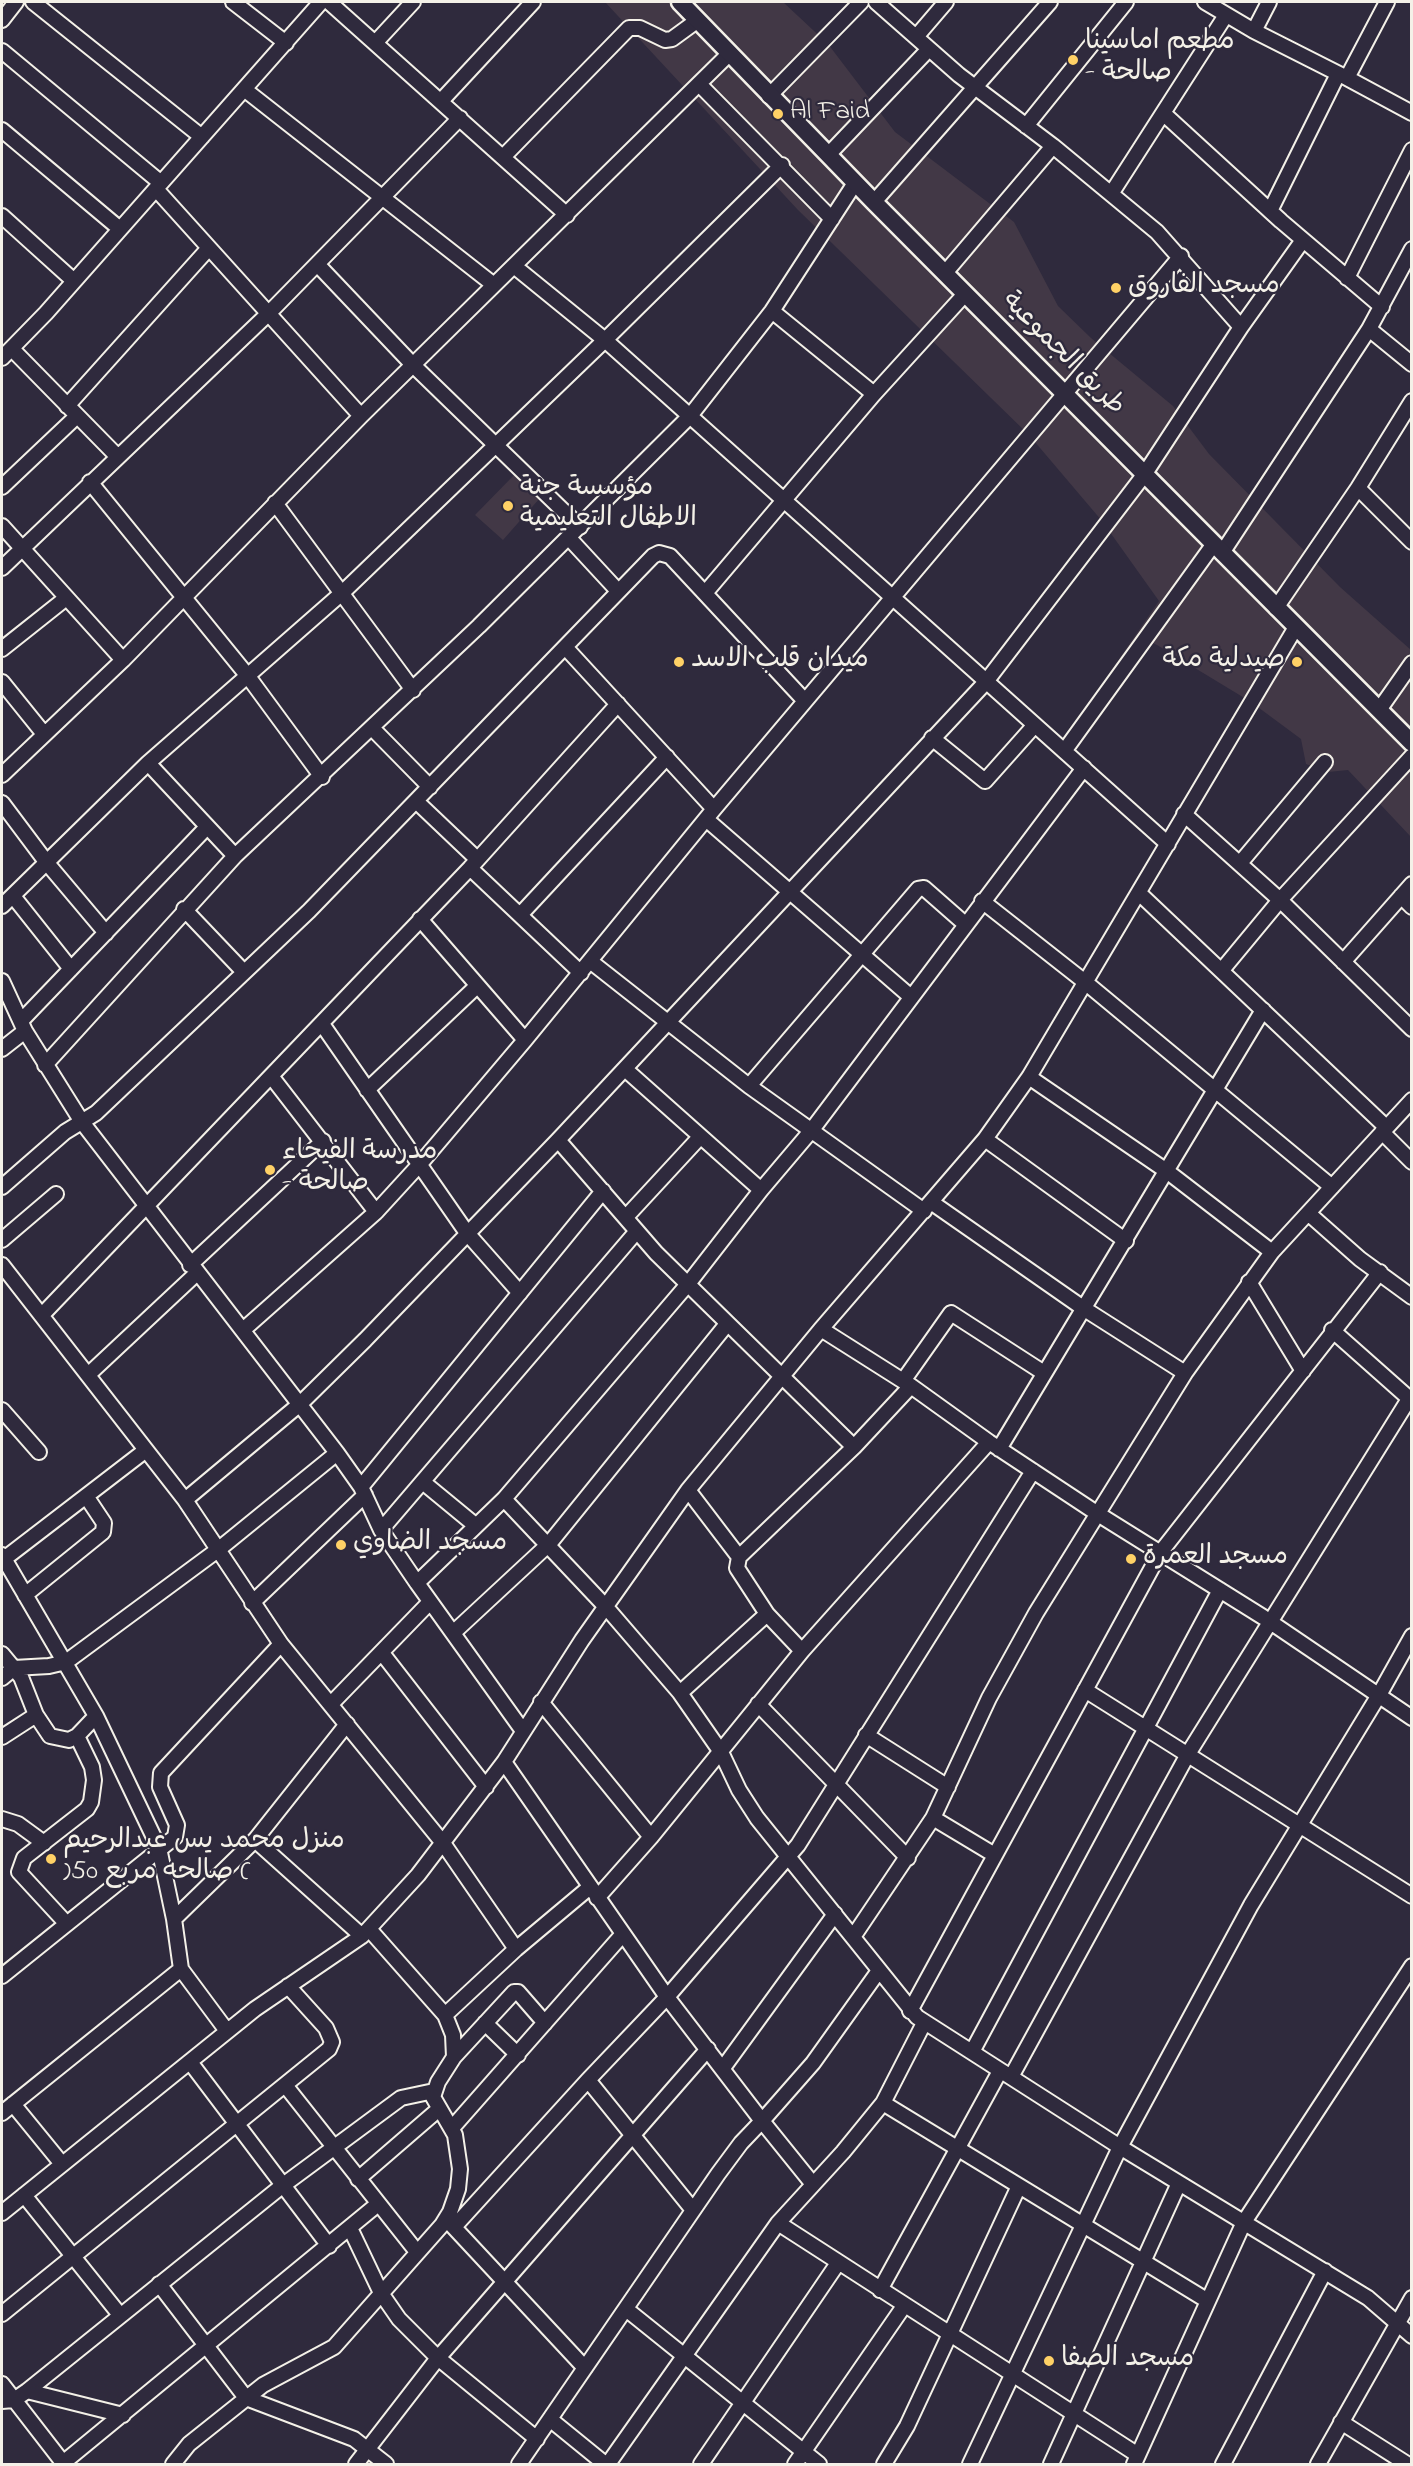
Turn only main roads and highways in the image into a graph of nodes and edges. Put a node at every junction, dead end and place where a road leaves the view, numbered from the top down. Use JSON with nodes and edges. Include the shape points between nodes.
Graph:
{"nodes":[{"id":1,"x":680,"y":2,"type":"edge"},
{"id":2,"x":1412,"y":743,"type":"edge"}],
"edges":[{"from":1,"to":2,"type":"main road","name":"طريق الجموعية"}]}
